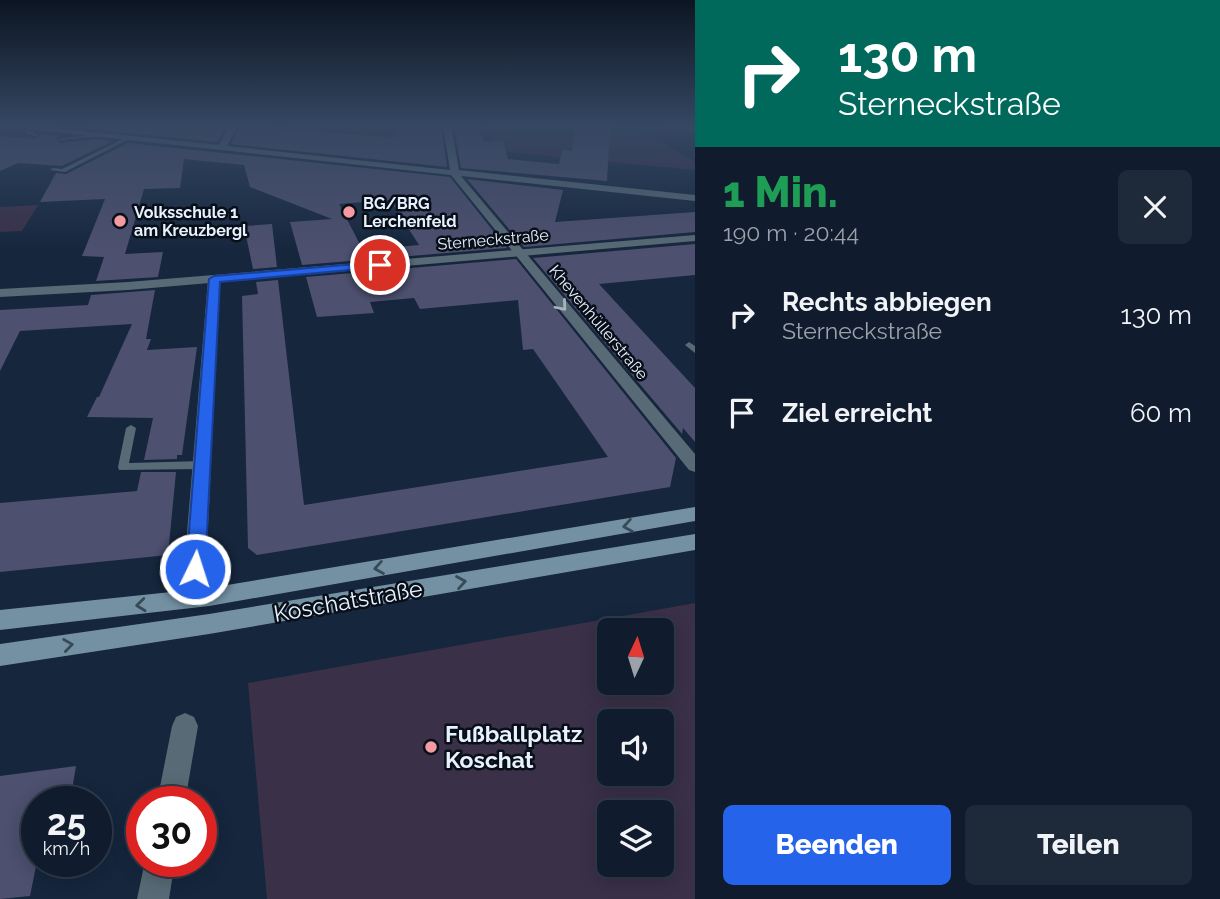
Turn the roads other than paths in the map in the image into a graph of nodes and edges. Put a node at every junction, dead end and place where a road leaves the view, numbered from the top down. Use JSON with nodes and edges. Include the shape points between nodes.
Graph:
{"nodes":[{"id":1,"x":71,"y":167,"type":"edge"},
{"id":2,"x":398,"y":167,"type":"edge"},
{"id":3,"x":453,"y":167,"type":"edge"},
{"id":4,"x":53,"y":173,"type":"dead end"},
{"id":5,"x":454,"y":173,"type":"junction"},
{"id":6,"x":695,"y":198,"type":"edge"},
{"id":7,"x":695,"y":238,"type":"edge"},
{"id":8,"x":519,"y":253,"type":"junction"},
{"id":9,"x":214,"y":279,"type":"junction"},
{"id":10,"x":0,"y":293,"type":"edge"},
{"id":11,"x":131,"y":428,"type":"dead end"},
{"id":12,"x":202,"y":465,"type":"junction"},
{"id":13,"x":695,"y":466,"type":"edge"},
{"id":14,"x":695,"y":514,"type":"edge"},
{"id":15,"x":695,"y":542,"type":"edge"},
{"id":16,"x":209,"y":597,"type":"junction"},
{"id":17,"x":0,"y":620,"type":"edge"},
{"id":18,"x":0,"y":655,"type":"edge"},
{"id":19,"x":185,"y":726,"type":"dead end"},
{"id":20,"x":174,"y":786,"type":"edge"},
{"id":21,"x":157,"y":877,"type":"edge"},
{"id":22,"x":153,"y":899,"type":"edge"}],
"edges":[{"from":1,"to":4,"type":"lane"},
{"from":2,"to":5,"type":"street"},
{"from":3,"to":5,"type":"street"},
{"from":5,"to":6,"type":"street"},
{"from":5,"to":8,"type":"street","name":"Khevenhüllerstraße"},
{"from":7,"to":8,"type":"street","name":"Sterneckstraße"},
{"from":8,"to":9,"type":"street","name":"Sterneckstraße"},
{"from":8,"to":13,"type":"street","name":"Khevenhüllerstraße","one_way":true},
{"from":9,"to":10,"type":"street","name":"Sterneckstraße"},
{"from":9,"to":12,"type":"street"},
{"from":11,"to":12,"type":"lane","via":[[123,467]]},
{"from":12,"to":16,"type":"street","via":[[195,569]]},
{"from":14,"to":16,"type":"main road","name":"Koschatstraße","one_way":true},
{"from":18,"to":15,"type":"main road","name":"Koschatstraße","one_way":true},
{"from":16,"to":17,"type":"main road","name":"Koschatstraße","one_way":true},
{"from":19,"to":20,"type":"street"},
{"from":21,"to":22,"type":"street"}]}
